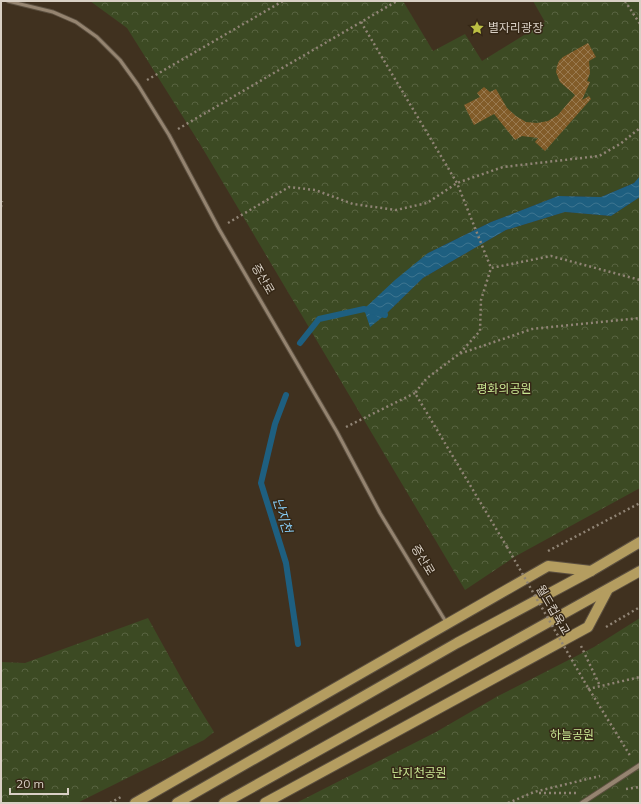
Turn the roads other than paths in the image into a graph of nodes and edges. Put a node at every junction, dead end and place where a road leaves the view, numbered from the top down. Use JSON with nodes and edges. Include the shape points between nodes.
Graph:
{"nodes":[{"id":1,"x":8,"y":1,"type":"edge"},
{"id":2,"x":640,"y":542,"type":"edge"},
{"id":3,"x":591,"y":571,"type":"junction"},
{"id":4,"x":640,"y":571,"type":"edge"},
{"id":5,"x":607,"y":591,"type":"junction"},
{"id":6,"x":447,"y":624,"type":"junction"},
{"id":7,"x":639,"y":766,"type":"edge"},
{"id":8,"x":135,"y":803,"type":"edge"},
{"id":9,"x":177,"y":803,"type":"edge"},
{"id":10,"x":224,"y":803,"type":"edge"},
{"id":11,"x":265,"y":803,"type":"edge"},
{"id":12,"x":582,"y":803,"type":"edge"}],
"edges":[{"from":1,"to":6,"type":"lane","name":"증산로","via":[[53,12],[76,22],[97,37],[120,60],[138,85],[169,134],[219,229],[337,432],[380,513]]},
{"from":2,"to":3,"type":"main road"},
{"from":3,"to":6,"type":"main road","via":[[548,566]]},
{"from":3,"to":9,"type":"main road","via":[[457,643]]},
{"from":4,"to":5,"type":"main road"},
{"from":5,"to":10,"type":"main road"},
{"from":5,"to":11,"type":"main road","via":[[588,627]]},
{"from":6,"to":8,"type":"main road"},
{"from":7,"to":12,"type":"street"}]}
